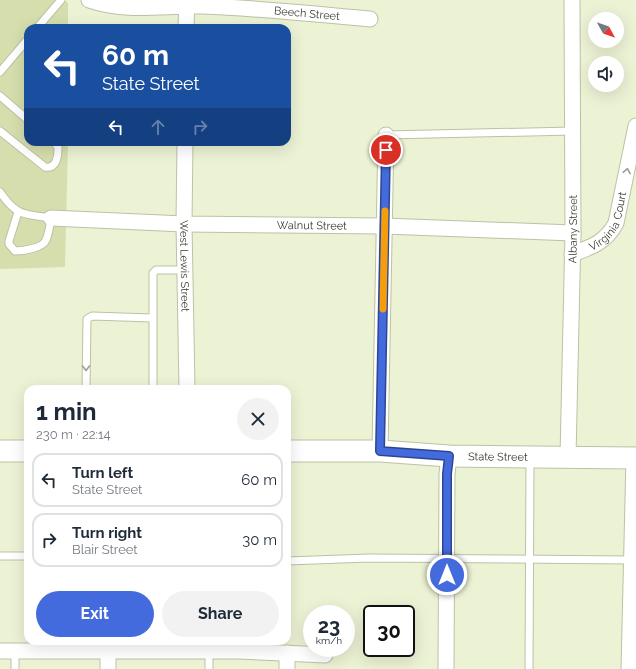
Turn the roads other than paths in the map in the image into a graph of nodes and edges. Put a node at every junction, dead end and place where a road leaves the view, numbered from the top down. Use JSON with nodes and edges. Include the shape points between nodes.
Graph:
{"nodes":[{"id":1,"x":61,"y":0,"type":"edge"},
{"id":2,"x":572,"y":0,"type":"edge"},
{"id":3,"x":95,"y":2,"type":"edge"},
{"id":4,"x":187,"y":3,"type":"edge"},
{"id":5,"x":370,"y":19,"type":"dead end"},
{"id":6,"x":40,"y":24,"type":"edge"},
{"id":7,"x":186,"y":24,"type":"edge"},
{"id":8,"x":24,"y":44,"type":"edge"},
{"id":9,"x":0,"y":72,"type":"edge"},
{"id":10,"x":0,"y":96,"type":"edge"},
{"id":11,"x":24,"y":117,"type":"edge"},
{"id":12,"x":636,"y":126,"type":"edge"},
{"id":13,"x":0,"y":131,"type":"edge"},
{"id":14,"x":573,"y":131,"type":"junction"},
{"id":15,"x":386,"y":135,"type":"joint"},
{"id":16,"x":57,"y":146,"type":"edge"},
{"id":17,"x":185,"y":146,"type":"edge"},
{"id":18,"x":0,"y":192,"type":"edge"},
{"id":19,"x":18,"y":212,"type":"junction"},
{"id":20,"x":51,"y":218,"type":"junction"},
{"id":21,"x":184,"y":224,"type":"junction"},
{"id":22,"x":384,"y":226,"type":"junction"},
{"id":23,"x":573,"y":233,"type":"junction"},
{"id":24,"x":572,"y":254,"type":"junction"},
{"id":25,"x":184,"y":270,"type":"junction"},
{"id":26,"x":152,"y":318,"type":"junction"},
{"id":27,"x":86,"y":385,"type":"edge"},
{"id":28,"x":152,"y":385,"type":"edge"},
{"id":29,"x":187,"y":385,"type":"edge"},
{"id":30,"x":0,"y":451,"type":"edge"},
{"id":31,"x":24,"y":451,"type":"edge"},
{"id":32,"x":291,"y":451,"type":"edge"},
{"id":33,"x":380,"y":451,"type":"junction"},
{"id":34,"x":449,"y":456,"type":"junction"},
{"id":35,"x":530,"y":457,"type":"junction"},
{"id":36,"x":568,"y":457,"type":"junction"},
{"id":37,"x":635,"y":458,"type":"edge"},
{"id":38,"x":0,"y":556,"type":"edge"},
{"id":39,"x":24,"y":556,"type":"edge"},
{"id":40,"x":291,"y":560,"type":"edge"},
{"id":41,"x":447,"y":560,"type":"junction"},
{"id":42,"x":530,"y":560,"type":"junction"},
{"id":43,"x":634,"y":560,"type":"edge"},
{"id":44,"x":108,"y":646,"type":"edge"},
{"id":45,"x":238,"y":646,"type":"edge"},
{"id":46,"x":0,"y":651,"type":"edge"},
{"id":47,"x":15,"y":651,"type":"junction"},
{"id":48,"x":209,"y":652,"type":"junction"},
{"id":49,"x":288,"y":653,"type":"junction"},
{"id":50,"x":303,"y":653,"type":"edge"},
{"id":51,"x":15,"y":669,"type":"edge"},
{"id":52,"x":108,"y":669,"type":"edge"},
{"id":53,"x":209,"y":669,"type":"edge"},
{"id":54,"x":287,"y":669,"type":"edge"},
{"id":55,"x":446,"y":669,"type":"edge"},
{"id":56,"x":529,"y":669,"type":"edge"},
{"id":57,"x":629,"y":669,"type":"edge"}],
"edges":[{"from":1,"to":6,"type":"lane"},
{"from":2,"to":14,"type":"street","name":"Albany Street"},
{"from":3,"to":4,"type":"street","name":"Beech Street","via":[[117,7],[142,8]]},
{"from":4,"to":5,"type":"street","name":"Beech Street"},
{"from":4,"to":7,"type":"street"},
{"from":8,"to":9,"type":"lane"},
{"from":10,"to":11,"type":"lane"},
{"from":24,"to":12,"type":"street","name":"Virginia Court","one_way":true,"via":[[594,246],[611,233],[616,223]]},
{"from":13,"to":16,"type":"lane","via":[[45,167],[49,168],[56,162]]},
{"from":14,"to":15,"type":"lane"},
{"from":14,"to":23,"type":"street","name":"Albany Street"},
{"from":15,"to":22,"type":"street"},
{"from":17,"to":21,"type":"street","name":"West Lewis Street"},
{"from":18,"to":19,"type":"lane"},
{"from":19,"to":20,"type":"lane"},
{"from":19,"to":20,"type":"lane","via":[[9,241],[15,250],[44,243]]},
{"from":20,"to":21,"type":"street","name":"Walnut Street"},
{"from":21,"to":22,"type":"street","name":"Walnut Street"},
{"from":21,"to":25,"type":"street","name":"West Lewis Street"},
{"from":22,"to":23,"type":"street","name":"Walnut Street"},
{"from":22,"to":33,"type":"street"},
{"from":23,"to":24,"type":"street","name":"Albany Street"},
{"from":24,"to":36,"type":"street","name":"Albany Street"},
{"from":25,"to":26,"type":"lane","via":[[154,271]]},
{"from":25,"to":29,"type":"street","name":"West Lewis Street"},
{"from":26,"to":27,"type":"lane","one_way":true,"via":[[87,319]]},
{"from":26,"to":28,"type":"lane"},
{"from":30,"to":31,"type":"main road"},
{"from":32,"to":33,"type":"main road","name":"State Street"},
{"from":33,"to":34,"type":"main road","name":"State Street"},
{"from":34,"to":35,"type":"main road","name":"State Street"},
{"from":34,"to":41,"type":"street"},
{"from":35,"to":36,"type":"main road","name":"State Street"},
{"from":35,"to":42,"type":"lane"},
{"from":36,"to":37,"type":"main road","name":"State Street"},
{"from":37,"to":43,"type":"street"},
{"from":38,"to":39,"type":"lane"},
{"from":40,"to":41,"type":"lane"},
{"from":41,"to":42,"type":"lane"},
{"from":41,"to":55,"type":"street"},
{"from":42,"to":43,"type":"lane"},
{"from":42,"to":56,"type":"lane"},
{"from":43,"to":57,"type":"street"},
{"from":44,"to":47,"type":"street"},
{"from":44,"to":48,"type":"street"},
{"from":44,"to":52,"type":"street"},
{"from":45,"to":48,"type":"street"},
{"from":45,"to":49,"type":"street"},
{"from":46,"to":47,"type":"street"},
{"from":47,"to":51,"type":"lane"},
{"from":48,"to":53,"type":"lane"},
{"from":49,"to":50,"type":"street"},
{"from":49,"to":54,"type":"street"}]}
